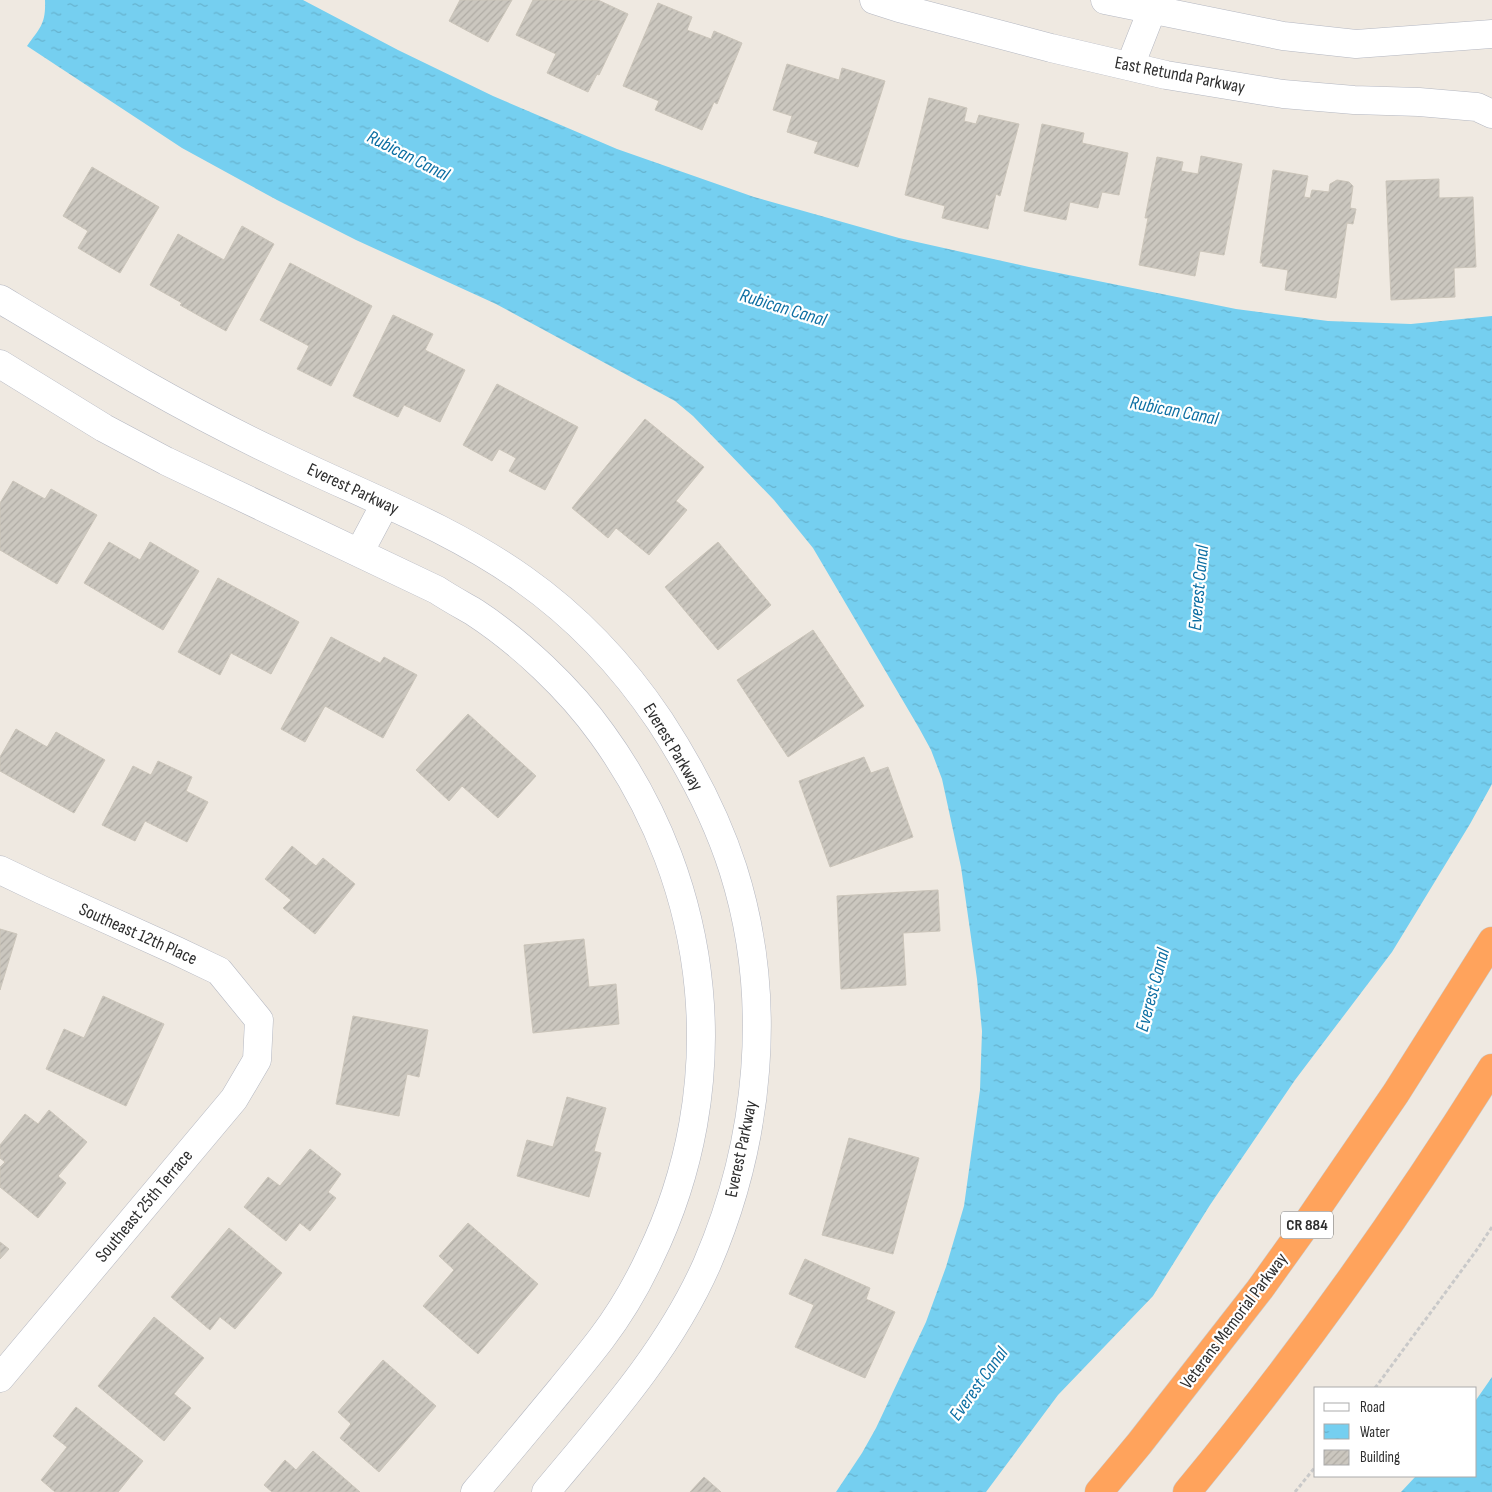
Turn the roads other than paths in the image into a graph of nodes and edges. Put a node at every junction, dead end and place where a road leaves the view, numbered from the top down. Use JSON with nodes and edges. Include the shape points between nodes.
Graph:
{"nodes":[{"id":1,"x":874,"y":0,"type":"edge"},
{"id":2,"x":1105,"y":0,"type":"edge"},
{"id":3,"x":1156,"y":5,"type":"edge"},
{"id":4,"x":1492,"y":34,"type":"edge"},
{"id":5,"x":1130,"y":66,"type":"junction"},
{"id":6,"x":1492,"y":114,"type":"edge"},
{"id":7,"x":0,"y":299,"type":"edge"},
{"id":8,"x":0,"y":364,"type":"edge"},
{"id":9,"x":385,"y":504,"type":"junction"},
{"id":10,"x":359,"y":553,"type":"junction"},
{"id":11,"x":0,"y":870,"type":"edge"},
{"id":12,"x":1492,"y":942,"type":"edge"},
{"id":13,"x":259,"y":1020,"type":"joint"},
{"id":14,"x":1492,"y":1068,"type":"edge"},
{"id":15,"x":0,"y":1378,"type":"edge"},
{"id":16,"x":475,"y":1492,"type":"edge"},
{"id":17,"x":546,"y":1492,"type":"edge"},
{"id":18,"x":1099,"y":1492,"type":"edge"},
{"id":19,"x":1187,"y":1492,"type":"edge"}],
"edges":[{"from":1,"to":5,"type":"street","name":"East Retunda Parkway"},
{"from":2,"to":3,"type":"street"},
{"from":3,"to":4,"type":"street","via":[[1283,36],[1356,44]]},
{"from":3,"to":5,"type":"street"},
{"from":5,"to":6,"type":"street","name":"East Retunda Parkway","via":[[1283,94],[1477,107]]},
{"from":7,"to":9,"type":"street","name":"Everest Parkway","via":[[193,412]]},
{"from":8,"to":10,"type":"street","via":[[104,428],[166,461]]},
{"from":9,"to":10,"type":"street"},
{"from":9,"to":17,"type":"street","name":"Everest Parkway","via":[[451,534],[525,580],[592,637],[622,670],[675,744],[697,784],[733,869],[752,956],[756,1000],[754,1088],[746,1141],[723,1223],[706,1266],[661,1348],[623,1400]]},
{"from":10,"to":16,"type":"street","via":[[437,590],[475,613],[543,668],[601,732],[625,768],[664,846],[686,915],[701,1002],[700,1081],[694,1120],[684,1166],[651,1256],[602,1338]]},
{"from":11,"to":13,"type":"street","name":"Southeast 12th Place","via":[[220,972]]},
{"from":12,"to":18,"type":"highway","name":"Veterans Memorial Parkway","number":"CR 884","via":[[1407,1077],[1303,1229],[1232,1325]]},
{"from":13,"to":15,"type":"street","name":"Southeast 25th Terrace","via":[[257,1060],[234,1099]]},
{"from":14,"to":19,"type":"highway","via":[[1445,1143],[1336,1300]]}]}
